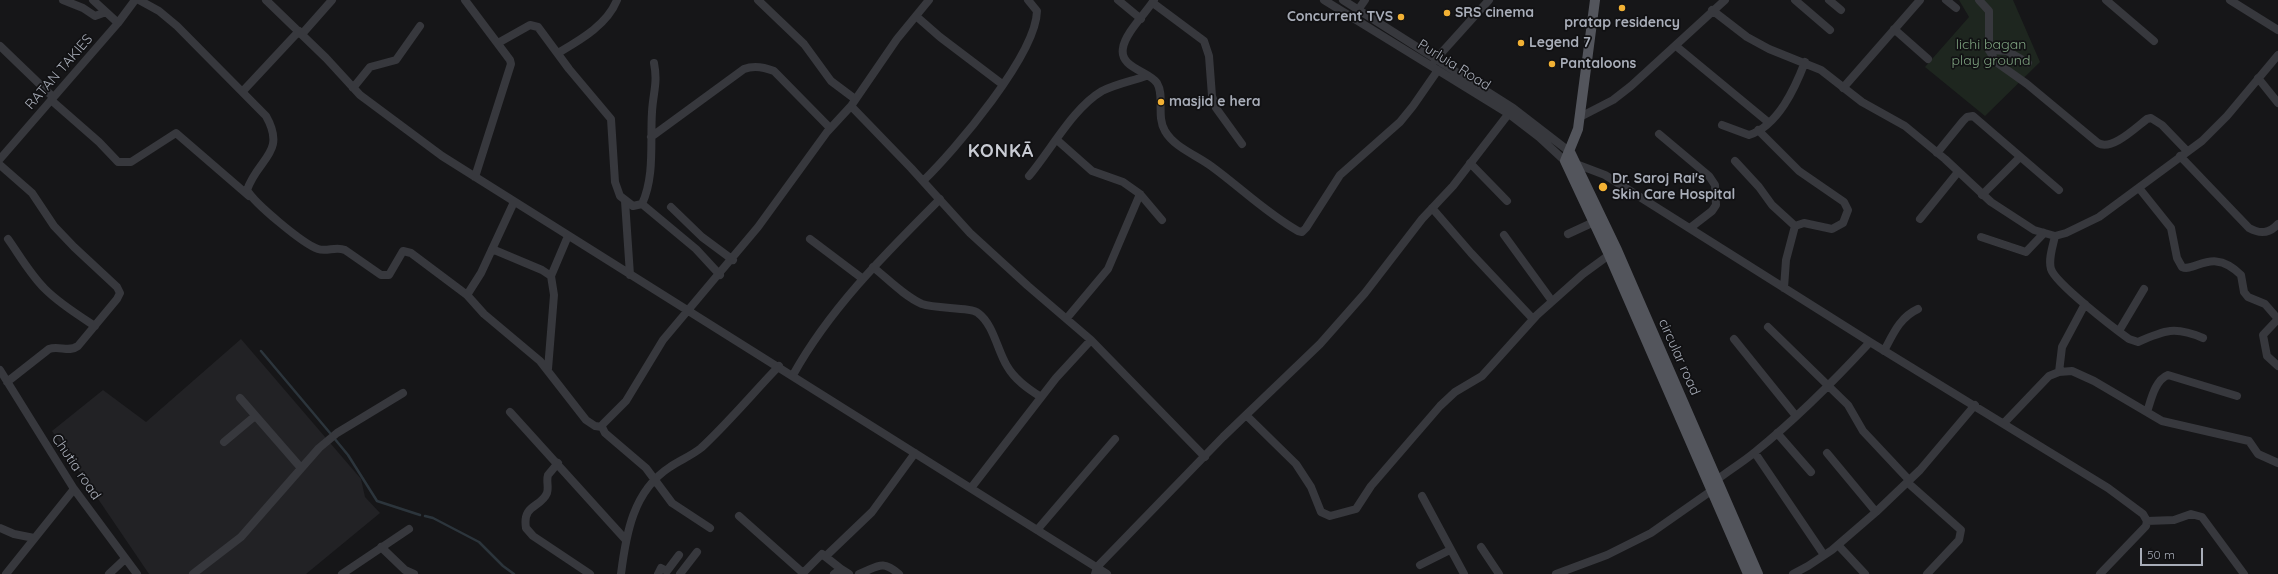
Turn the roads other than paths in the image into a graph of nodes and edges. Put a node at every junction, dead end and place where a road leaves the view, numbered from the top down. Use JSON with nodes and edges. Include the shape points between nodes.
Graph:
{"nodes":[{"id":1,"x":63,"y":0,"type":"edge"},
{"id":2,"x":93,"y":0,"type":"edge"},
{"id":3,"x":135,"y":0,"type":"edge"},
{"id":4,"x":139,"y":0,"type":"edge"},
{"id":5,"x":266,"y":0,"type":"edge"},
{"id":6,"x":332,"y":0,"type":"edge"},
{"id":7,"x":465,"y":0,"type":"edge"},
{"id":8,"x":617,"y":0,"type":"edge"},
{"id":9,"x":758,"y":0,"type":"edge"},
{"id":10,"x":929,"y":0,"type":"edge"},
{"id":11,"x":1028,"y":0,"type":"edge"},
{"id":12,"x":1118,"y":0,"type":"edge"},
{"id":13,"x":1324,"y":0,"type":"edge"},
{"id":14,"x":1343,"y":0,"type":"edge"},
{"id":15,"x":1365,"y":0,"type":"edge"},
{"id":16,"x":1489,"y":0,"type":"edge"},
{"id":17,"x":1595,"y":0,"type":"edge"},
{"id":18,"x":1725,"y":0,"type":"edge"},
{"id":19,"x":1795,"y":0,"type":"edge"},
{"id":20,"x":1829,"y":0,"type":"edge"},
{"id":21,"x":1920,"y":0,"type":"edge"},
{"id":22,"x":1946,"y":0,"type":"edge"},
{"id":23,"x":1979,"y":0,"type":"edge"},
{"id":24,"x":1990,"y":0,"type":"edge"},
{"id":25,"x":2106,"y":0,"type":"edge"},
{"id":26,"x":2230,"y":0,"type":"edge"},
{"id":27,"x":1154,"y":1,"type":"edge"},
{"id":28,"x":1956,"y":8,"type":"dead end"},
{"id":29,"x":1358,"y":10,"type":"junction"},
{"id":30,"x":1712,"y":10,"type":"junction"},
{"id":31,"x":1841,"y":10,"type":"dead end"},
{"id":32,"x":1988,"y":11,"type":"junction"},
{"id":33,"x":106,"y":12,"type":"junction"},
{"id":34,"x":916,"y":16,"type":"junction"},
{"id":35,"x":1141,"y":19,"type":"junction"},
{"id":36,"x":118,"y":23,"type":"junction"},
{"id":37,"x":420,"y":26,"type":"dead end"},
{"id":38,"x":1894,"y":29,"type":"junction"},
{"id":39,"x":1830,"y":30,"type":"dead end"},
{"id":40,"x":2278,"y":30,"type":"edge"},
{"id":41,"x":300,"y":32,"type":"junction"},
{"id":42,"x":2154,"y":41,"type":"dead end"},
{"id":43,"x":498,"y":43,"type":"junction"},
{"id":44,"x":0,"y":46,"type":"edge"},
{"id":45,"x":1676,"y":46,"type":"junction"},
{"id":46,"x":1989,"y":50,"type":"junction"},
{"id":47,"x":558,"y":53,"type":"junction"},
{"id":48,"x":2278,"y":55,"type":"edge"},
{"id":49,"x":1928,"y":59,"type":"dead end"},
{"id":50,"x":1435,"y":60,"type":"junction"},
{"id":51,"x":654,"y":62,"type":"dead end"},
{"id":52,"x":1805,"y":62,"type":"junction"},
{"id":53,"x":2028,"y":63,"type":"dead end"},
{"id":54,"x":1438,"y":70,"type":"junction"},
{"id":55,"x":1146,"y":76,"type":"junction"},
{"id":56,"x":2258,"y":78,"type":"junction"},
{"id":57,"x":1002,"y":84,"type":"junction"},
{"id":58,"x":353,"y":88,"type":"junction"},
{"id":59,"x":1843,"y":88,"type":"junction"},
{"id":60,"x":243,"y":90,"type":"junction"},
{"id":61,"x":52,"y":98,"type":"junction"},
{"id":62,"x":853,"y":102,"type":"junction"},
{"id":63,"x":2278,"y":103,"type":"edge"},
{"id":64,"x":1511,"y":111,"type":"junction"},
{"id":65,"x":1580,"y":117,"type":"junction"},
{"id":66,"x":1768,"y":122,"type":"junction"},
{"id":67,"x":1722,"y":125,"type":"dead end"},
{"id":68,"x":830,"y":128,"type":"junction"},
{"id":69,"x":1758,"y":130,"type":"junction"},
{"id":70,"x":1659,"y":134,"type":"dead end"},
{"id":71,"x":651,"y":138,"type":"junction"},
{"id":72,"x":1057,"y":140,"type":"junction"},
{"id":73,"x":1242,"y":144,"type":"dead end"},
{"id":74,"x":1937,"y":152,"type":"junction"},
{"id":75,"x":2184,"y":153,"type":"junction"},
{"id":76,"x":1567,"y":157,"type":"junction"},
{"id":77,"x":2020,"y":157,"type":"junction"},
{"id":78,"x":0,"y":159,"type":"edge"},
{"id":79,"x":1735,"y":160,"type":"dead end"},
{"id":80,"x":1470,"y":162,"type":"junction"},
{"id":81,"x":1576,"y":164,"type":"junction"},
{"id":82,"x":0,"y":165,"type":"edge"},
{"id":83,"x":1958,"y":172,"type":"junction"},
{"id":84,"x":1029,"y":176,"type":"dead end"},
{"id":85,"x":475,"y":177,"type":"junction"},
{"id":86,"x":923,"y":181,"type":"junction"},
{"id":87,"x":2139,"y":188,"type":"junction"},
{"id":88,"x":2059,"y":190,"type":"dead end"},
{"id":89,"x":1140,"y":194,"type":"junction"},
{"id":90,"x":1982,"y":195,"type":"junction"},
{"id":91,"x":250,"y":197,"type":"junction"},
{"id":92,"x":940,"y":199,"type":"junction"},
{"id":93,"x":625,"y":201,"type":"junction"},
{"id":94,"x":1507,"y":201,"type":"dead end"},
{"id":95,"x":514,"y":202,"type":"junction"},
{"id":96,"x":642,"y":204,"type":"junction"},
{"id":97,"x":671,"y":207,"type":"dead end"},
{"id":98,"x":1432,"y":208,"type":"junction"},
{"id":99,"x":1920,"y":219,"type":"dead end"},
{"id":100,"x":1162,"y":220,"type":"dead end"},
{"id":101,"x":1594,"y":222,"type":"junction"},
{"id":102,"x":2278,"y":224,"type":"edge"},
{"id":103,"x":1795,"y":226,"type":"junction"},
{"id":104,"x":1690,"y":228,"type":"junction"},
{"id":105,"x":2044,"y":233,"type":"junction"},
{"id":106,"x":1568,"y":234,"type":"dead end"},
{"id":107,"x":1504,"y":235,"type":"dead end"},
{"id":108,"x":568,"y":236,"type":"junction"},
{"id":109,"x":2055,"y":236,"type":"junction"},
{"id":110,"x":1980,"y":237,"type":"dead end"},
{"id":111,"x":8,"y":239,"type":"dead end"},
{"id":112,"x":810,"y":239,"type":"dead end"},
{"id":113,"x":492,"y":249,"type":"junction"},
{"id":114,"x":1609,"y":255,"type":"junction"},
{"id":115,"x":732,"y":260,"type":"junction"},
{"id":116,"x":873,"y":267,"type":"junction"},
{"id":117,"x":630,"y":275,"type":"junction"},
{"id":118,"x":551,"y":276,"type":"junction"},
{"id":119,"x":720,"y":276,"type":"junction"},
{"id":120,"x":864,"y":279,"type":"junction"},
{"id":121,"x":1784,"y":288,"type":"junction"},
{"id":122,"x":2144,"y":289,"type":"dead end"},
{"id":123,"x":467,"y":295,"type":"junction"},
{"id":124,"x":1552,"y":301,"type":"junction"},
{"id":125,"x":2086,"y":304,"type":"junction"},
{"id":126,"x":1918,"y":309,"type":"dead end"},
{"id":127,"x":688,"y":310,"type":"junction"},
{"id":128,"x":2277,"y":315,"type":"edge"},
{"id":129,"x":1067,"y":318,"type":"junction"},
{"id":130,"x":1534,"y":319,"type":"junction"},
{"id":131,"x":95,"y":326,"type":"junction"},
{"id":132,"x":1768,"y":327,"type":"dead end"},
{"id":133,"x":2119,"y":331,"type":"junction"},
{"id":134,"x":2203,"y":338,"type":"dead end"},
{"id":135,"x":1734,"y":339,"type":"dead end"},
{"id":136,"x":1091,"y":340,"type":"junction"},
{"id":137,"x":1870,"y":342,"type":"junction"},
{"id":138,"x":1884,"y":351,"type":"junction"},
{"id":139,"x":778,"y":366,"type":"junction"},
{"id":140,"x":2278,"y":366,"type":"edge"},
{"id":141,"x":548,"y":369,"type":"junction"},
{"id":142,"x":0,"y":370,"type":"edge"},
{"id":143,"x":2059,"y":372,"type":"junction"},
{"id":144,"x":793,"y":375,"type":"junction"},
{"id":145,"x":7,"y":382,"type":"junction"},
{"id":146,"x":1830,"y":386,"type":"junction"},
{"id":147,"x":403,"y":393,"type":"dead end"},
{"id":148,"x":2237,"y":396,"type":"dead end"},
{"id":149,"x":1041,"y":397,"type":"junction"},
{"id":150,"x":240,"y":398,"type":"dead end"},
{"id":151,"x":1975,"y":405,"type":"junction"},
{"id":152,"x":510,"y":412,"type":"dead end"},
{"id":153,"x":2147,"y":412,"type":"junction"},
{"id":154,"x":1246,"y":415,"type":"junction"},
{"id":155,"x":255,"y":416,"type":"junction"},
{"id":156,"x":1796,"y":416,"type":"junction"},
{"id":157,"x":2004,"y":423,"type":"junction"},
{"id":158,"x":602,"y":428,"type":"junction"},
{"id":159,"x":1777,"y":433,"type":"junction"},
{"id":160,"x":1115,"y":439,"type":"dead end"},
{"id":161,"x":224,"y":442,"type":"dead end"},
{"id":162,"x":915,"y":453,"type":"junction"},
{"id":163,"x":1754,"y":453,"type":"junction"},
{"id":164,"x":1827,"y":453,"type":"dead end"},
{"id":165,"x":1205,"y":457,"type":"junction"},
{"id":166,"x":558,"y":463,"type":"junction"},
{"id":167,"x":2278,"y":463,"type":"edge"},
{"id":168,"x":301,"y":468,"type":"junction"},
{"id":169,"x":1811,"y":472,"type":"dead end"},
{"id":170,"x":655,"y":479,"type":"junction"},
{"id":171,"x":1908,"y":481,"type":"junction"},
{"id":172,"x":1712,"y":486,"type":"junction"},
{"id":173,"x":971,"y":488,"type":"junction"},
{"id":174,"x":74,"y":489,"type":"junction"},
{"id":175,"x":1422,"y":496,"type":"dead end"},
{"id":176,"x":1876,"y":512,"type":"junction"},
{"id":177,"x":739,"y":516,"type":"dead end"},
{"id":178,"x":2147,"y":521,"type":"junction"},
{"id":179,"x":0,"y":528,"type":"edge"},
{"id":180,"x":710,"y":528,"type":"dead end"},
{"id":181,"x":409,"y":529,"type":"dead end"},
{"id":182,"x":1037,"y":530,"type":"junction"},
{"id":183,"x":34,"y":538,"type":"junction"},
{"id":184,"x":625,"y":539,"type":"junction"},
{"id":185,"x":1838,"y":544,"type":"junction"},
{"id":186,"x":381,"y":547,"type":"junction"},
{"id":187,"x":1481,"y":548,"type":"dead end"},
{"id":188,"x":1450,"y":550,"type":"junction"},
{"id":189,"x":697,"y":552,"type":"dead end"},
{"id":190,"x":680,"y":555,"type":"dead end"},
{"id":191,"x":1824,"y":555,"type":"junction"},
{"id":192,"x":826,"y":556,"type":"junction"},
{"id":193,"x":125,"y":559,"type":"junction"},
{"id":194,"x":1420,"y":565,"type":"dead end"},
{"id":195,"x":889,"y":567,"type":"junction"},
{"id":196,"x":838,"y":571,"type":"edge"},
{"id":197,"x":1096,"y":571,"type":"edge"},
{"id":198,"x":6,"y":574,"type":"edge"},
{"id":199,"x":109,"y":574,"type":"edge"},
{"id":200,"x":137,"y":574,"type":"edge"},
{"id":201,"x":193,"y":574,"type":"edge"},
{"id":202,"x":342,"y":574,"type":"edge"},
{"id":203,"x":414,"y":574,"type":"edge"},
{"id":204,"x":590,"y":574,"type":"edge"},
{"id":205,"x":621,"y":574,"type":"edge"},
{"id":206,"x":658,"y":574,"type":"edge"},
{"id":207,"x":680,"y":574,"type":"edge"},
{"id":208,"x":803,"y":574,"type":"edge"},
{"id":209,"x":849,"y":574,"type":"edge"},
{"id":210,"x":859,"y":574,"type":"edge"},
{"id":211,"x":883,"y":574,"type":"edge"},
{"id":212,"x":899,"y":574,"type":"edge"},
{"id":213,"x":1107,"y":574,"type":"edge"},
{"id":214,"x":1464,"y":574,"type":"edge"},
{"id":215,"x":1499,"y":574,"type":"edge"},
{"id":216,"x":1556,"y":574,"type":"edge"},
{"id":217,"x":1748,"y":574,"type":"edge"},
{"id":218,"x":1758,"y":574,"type":"edge"},
{"id":219,"x":1793,"y":574,"type":"edge"},
{"id":220,"x":1865,"y":574,"type":"edge"},
{"id":221,"x":1927,"y":574,"type":"edge"},
{"id":222,"x":2100,"y":574,"type":"edge"},
{"id":223,"x":2244,"y":574,"type":"edge"}],
"edges":[{"from":1,"to":33,"type":"street","via":[[95,16]]},
{"from":2,"to":33,"type":"street"},
{"from":3,"to":36,"type":"street","name":"RATAN TAKIES"},
{"from":4,"to":60,"type":"street","via":[[159,10]]},
{"from":5,"to":41,"type":"street"},
{"from":6,"to":41,"type":"street"},
{"from":7,"to":43,"type":"street"},
{"from":8,"to":47,"type":"street","via":[[590,33]]},
{"from":9,"to":62,"type":"street","via":[[804,44],[831,81]]},
{"from":10,"to":34,"type":"street"},
{"from":11,"to":57,"type":"street","via":[[1037,11],[1034,28]]},
{"from":12,"to":35,"type":"street"},
{"from":13,"to":54,"type":"street","name":"Purluia Road"},
{"from":14,"to":29,"type":"street","name":"Purluia Road"},
{"from":15,"to":29,"type":"street"},
{"from":16,"to":50,"type":"street"},
{"from":17,"to":65,"type":"main road"},
{"from":18,"to":30,"type":"street"},
{"from":19,"to":39,"type":"street"},
{"from":20,"to":31,"type":"street"},
{"from":21,"to":38,"type":"street"},
{"from":22,"to":28,"type":"street"},
{"from":23,"to":32,"type":"street"},
{"from":24,"to":32,"type":"street"},
{"from":25,"to":42,"type":"street"},
{"from":26,"to":40,"type":"street"},
{"from":27,"to":35,"type":"street"},
{"from":27,"to":73,"type":"street","via":[[1204,42],[1209,56],[1212,96],[1216,108]]},
{"from":29,"to":50,"type":"street","name":"Purluia Road"},
{"from":30,"to":45,"type":"street"},
{"from":30,"to":52,"type":"street","via":[[1747,37],[1785,56]]},
{"from":32,"to":46,"type":"street"},
{"from":33,"to":36,"type":"street"},
{"from":34,"to":57,"type":"street","via":[[940,38]]},
{"from":34,"to":62,"type":"street"},
{"from":35,"to":55,"type":"street","via":[[1124,43],[1123,54],[1128,63]]},
{"from":36,"to":61,"type":"street","name":"RATAN TAKIES"},
{"from":37,"to":58,"type":"street","via":[[396,60],[370,67]]},
{"from":38,"to":49,"type":"street"},
{"from":38,"to":59,"type":"street"},
{"from":41,"to":58,"type":"street"},
{"from":41,"to":60,"type":"street"},
{"from":43,"to":47,"type":"street","via":[[522,28],[534,25]]},
{"from":43,"to":85,"type":"street","via":[[511,64]]},
{"from":44,"to":61,"type":"street"},
{"from":45,"to":65,"type":"street","via":[[1613,100]]},
{"from":45,"to":66,"type":"street"},
{"from":46,"to":53,"type":"street","via":[[2007,51]]},
{"from":46,"to":75,"type":"street","via":[[1996,62],[2102,146],[2112,144],[2152,118],[2162,125]]},
{"from":47,"to":93,"type":"street","via":[[611,119],[614,182]]},
{"from":48,"to":56,"type":"street"},
{"from":50,"to":64,"type":"street","name":"Purluia Road"},
{"from":51,"to":71,"type":"street","via":[[656,87]]},
{"from":52,"to":59,"type":"street","via":[[1821,70]]},
{"from":52,"to":66,"type":"street","via":[[1792,91]]},
{"from":54,"to":55,"type":"street","via":[[1400,122],[1340,175],[1302,232],[1268,211],[1171,138],[1162,122],[1159,90],[1156,83]]},
{"from":54,"to":64,"type":"street","name":"Purluia Road"},
{"from":55,"to":72,"type":"street","via":[[1109,88],[1095,96]]},
{"from":56,"to":63,"type":"street"},
{"from":56,"to":75,"type":"street","via":[[2227,116],[2202,141]]},
{"from":57,"to":86,"type":"street","via":[[960,142]]},
{"from":58,"to":85,"type":"street","via":[[436,152]]},
{"from":59,"to":74,"type":"street","via":[[1862,102],[1905,126]]},
{"from":60,"to":91,"type":"street","via":[[266,116],[274,134],[270,155],[249,184],[247,190]]},
{"from":61,"to":78,"type":"street","name":"RATAN TAKIES"},
{"from":61,"to":91,"type":"street","via":[[118,162],[131,162],[176,133]]},
{"from":62,"to":68,"type":"street"},
{"from":62,"to":86,"type":"street"},
{"from":64,"to":76,"type":"street","name":"Purluia Road"},
{"from":64,"to":80,"type":"street"},
{"from":65,"to":76,"type":"main road","via":[[1575,139]]},
{"from":66,"to":69,"type":"street"},
{"from":67,"to":69,"type":"street","via":[[1749,135]]},
{"from":68,"to":71,"type":"street","via":[[774,71],[756,67],[744,69]]},
{"from":68,"to":115,"type":"street"},
{"from":69,"to":103,"type":"street","via":[[1799,171],[1847,206],[1846,220],[1838,228],[1825,229],[1804,223]]},
{"from":70,"to":104,"type":"street","via":[[1709,176],[1715,185],[1716,205]]},
{"from":71,"to":96,"type":"street","via":[[650,178]]},
{"from":72,"to":84,"type":"street"},
{"from":72,"to":89,"type":"street","via":[[1092,171],[1123,182]]},
{"from":74,"to":77,"type":"street","via":[[1970,116],[1978,119]]},
{"from":74,"to":83,"type":"street"},
{"from":75,"to":87,"type":"street"},
{"from":75,"to":102,"type":"street","via":[[2249,228],[2262,233]]},
{"from":76,"to":81,"type":"main road","name":"circular road"},
{"from":76,"to":101,"type":"main road","name":"circular road"},
{"from":77,"to":88,"type":"street"},
{"from":77,"to":90,"type":"street"},
{"from":79,"to":103,"type":"street","via":[[1772,205]]},
{"from":80,"to":94,"type":"street"},
{"from":80,"to":98,"type":"street","via":[[1453,186]]},
{"from":81,"to":104,"type":"street","via":[[1605,175]]},
{"from":81,"to":172,"type":"main road","name":"circular road","via":[[1624,267]]},
{"from":82,"to":131,"type":"street","via":[[32,193],[54,226],[117,287],[119,296]]},
{"from":83,"to":90,"type":"street"},
{"from":83,"to":99,"type":"street"},
{"from":85,"to":95,"type":"street"},
{"from":86,"to":92,"type":"street"},
{"from":87,"to":109,"type":"street","via":[[2098,217]]},
{"from":87,"to":128,"type":"street","via":[[2171,228],[2177,258],[2182,267],[2212,260],[2228,266],[2241,275],[2244,292],[2248,297],[2264,304]]},
{"from":89,"to":100,"type":"street"},
{"from":89,"to":129,"type":"street","via":[[1108,269]]},
{"from":90,"to":105,"type":"street","via":[[2013,217]]},
{"from":91,"to":123,"type":"street","via":[[307,243],[319,249],[339,247],[376,272],[387,276],[400,254],[406,250]]},
{"from":92,"to":116,"type":"street"},
{"from":92,"to":129,"type":"street","via":[[988,251]]},
{"from":93,"to":96,"type":"street","via":[[633,206]]},
{"from":93,"to":117,"type":"street"},
{"from":95,"to":108,"type":"street"},
{"from":95,"to":113,"type":"street"},
{"from":96,"to":119,"type":"street","via":[[696,249]]},
{"from":97,"to":115,"type":"street","via":[[702,237]]},
{"from":98,"to":130,"type":"street"},
{"from":98,"to":154,"type":"street","via":[[1325,339]]},
{"from":101,"to":106,"type":"street"},
{"from":101,"to":114,"type":"main road","name":"circular road"},
{"from":103,"to":121,"type":"street","via":[[1786,260]]},
{"from":104,"to":121,"type":"street"},
{"from":105,"to":109,"type":"street"},
{"from":105,"to":110,"type":"street","via":[[2026,252]]},
{"from":107,"to":124,"type":"street"},
{"from":108,"to":117,"type":"street"},
{"from":108,"to":118,"type":"street"},
{"from":109,"to":125,"type":"street","via":[[2052,273]]},
{"from":111,"to":131,"type":"street","via":[[45,289]]},
{"from":112,"to":120,"type":"street"},
{"from":113,"to":118,"type":"street"},
{"from":113,"to":123,"type":"street"},
{"from":114,"to":124,"type":"street"},
{"from":114,"to":172,"type":"main road","name":"circular road"},
{"from":115,"to":119,"type":"street"},
{"from":116,"to":120,"type":"street"},
{"from":116,"to":149,"type":"street","via":[[921,303],[978,312],[993,334],[1008,368],[1018,380]]},
{"from":117,"to":127,"type":"street"},
{"from":118,"to":141,"type":"street","via":[[554,295]]},
{"from":119,"to":127,"type":"street"},
{"from":120,"to":144,"type":"street","via":[[817,338]]},
{"from":121,"to":137,"type":"street"},
{"from":122,"to":133,"type":"street"},
{"from":123,"to":141,"type":"street","via":[[484,314]]},
{"from":124,"to":130,"type":"street"},
{"from":125,"to":133,"type":"street"},
{"from":125,"to":143,"type":"street","via":[[2062,347]]},
{"from":126,"to":138,"type":"street","via":[[1907,314]]},
{"from":127,"to":139,"type":"street"},
{"from":127,"to":158,"type":"street","via":[[650,360],[626,401],[607,418]]},
{"from":128,"to":140,"type":"street","via":[[2263,335],[2267,356]]},
{"from":129,"to":136,"type":"street"},
{"from":130,"to":154,"type":"street","via":[[1482,376],[1455,392],[1440,406],[1371,486],[1360,504],[1348,512],[1330,516],[1321,512],[1311,487],[1296,464]]},
{"from":131,"to":145,"type":"street","via":[[74,349],[54,346]]},
{"from":132,"to":146,"type":"street"},
{"from":133,"to":134,"type":"street","via":[[2138,342],[2156,333],[2182,330]]},
{"from":135,"to":156,"type":"street"},
{"from":136,"to":149,"type":"street"},
{"from":136,"to":165,"type":"street"},
{"from":137,"to":138,"type":"street"},
{"from":137,"to":146,"type":"street"},
{"from":138,"to":151,"type":"street"},
{"from":139,"to":144,"type":"street"},
{"from":139,"to":170,"type":"street","via":[[700,448]]},
{"from":141,"to":158,"type":"street","via":[[586,420]]},
{"from":142,"to":145,"type":"street","name":"Chutia road"},
{"from":143,"to":153,"type":"street","via":[[2066,370],[2081,374]]},
{"from":143,"to":157,"type":"street","via":[[2040,386]]},
{"from":144,"to":162,"type":"street"},
{"from":145,"to":174,"type":"street","name":"Chutia road"},
{"from":146,"to":156,"type":"street"},
{"from":146,"to":171,"type":"street","via":[[1853,410],[1863,431]]},
{"from":147,"to":168,"type":"street","via":[[337,433]]},
{"from":148,"to":153,"type":"street","via":[[2168,375],[2156,388]]},
{"from":149,"to":173,"type":"street"},
{"from":150,"to":155,"type":"street"},
{"from":151,"to":157,"type":"street"},
{"from":151,"to":171,"type":"street"},
{"from":152,"to":166,"type":"street"},
{"from":153,"to":167,"type":"street","via":[[2175,425],[2249,441],[2258,454]]},
{"from":154,"to":165,"type":"street"},
{"from":155,"to":161,"type":"street"},
{"from":155,"to":168,"type":"street"},
{"from":156,"to":159,"type":"street"},
{"from":157,"to":178,"type":"street","via":[[2108,488],[2143,514]]},
{"from":158,"to":170,"type":"street","via":[[609,438],[646,468]]},
{"from":159,"to":163,"type":"street"},
{"from":159,"to":169,"type":"street"},
{"from":160,"to":182,"type":"street"},
{"from":162,"to":173,"type":"street"},
{"from":162,"to":192,"type":"street","via":[[874,509]]},
{"from":163,"to":172,"type":"street"},
{"from":163,"to":191,"type":"street"},
{"from":164,"to":176,"type":"street"},
{"from":165,"to":197,"type":"street"},
{"from":166,"to":184,"type":"street"},
{"from":166,"to":204,"type":"street","via":[[548,475],[545,497],[526,514],[526,528],[533,536]]},
{"from":168,"to":201,"type":"street","via":[[241,538]]},
{"from":170,"to":180,"type":"street","via":[[678,508]]},
{"from":170,"to":184,"type":"street","via":[[637,505]]},
{"from":171,"to":176,"type":"street"},
{"from":171,"to":221,"type":"street","via":[[1962,533],[1959,540]]},
{"from":172,"to":216,"type":"street","via":[[1651,533],[1607,555]]},
{"from":172,"to":217,"type":"main road","name":"circular road"},
{"from":172,"to":218,"type":"main road","name":"circular road"},
{"from":173,"to":182,"type":"street"},
{"from":174,"to":183,"type":"street"},
{"from":174,"to":193,"type":"street","name":"Chutia road"},
{"from":175,"to":188,"type":"street"},
{"from":176,"to":185,"type":"street"},
{"from":177,"to":208,"type":"street"},
{"from":178,"to":222,"type":"street","via":[[2146,526]]},
{"from":178,"to":223,"type":"street","via":[[2174,520],[2191,514],[2202,517]]},
{"from":179,"to":183,"type":"street"},
{"from":181,"to":186,"type":"street"},
{"from":182,"to":197,"type":"street"},
{"from":183,"to":198,"type":"street"},
{"from":184,"to":205,"type":"street"},
{"from":185,"to":191,"type":"street"},
{"from":185,"to":220,"type":"street"},
{"from":186,"to":202,"type":"street"},
{"from":186,"to":203,"type":"street","via":[[405,570]]},
{"from":187,"to":215,"type":"street"},
{"from":188,"to":194,"type":"street"},
{"from":188,"to":214,"type":"street"},
{"from":189,"to":207,"type":"street"},
{"from":190,"to":206,"type":"street","via":[[667,571],[661,568]]},
{"from":191,"to":219,"type":"street"},
{"from":192,"to":196,"type":"street"},
{"from":192,"to":208,"type":"street","via":[[820,555]]},
{"from":193,"to":199,"type":"street"},
{"from":193,"to":200,"type":"street","name":"Chutia road"},
{"from":195,"to":210,"type":"street","via":[[879,565]]},
{"from":195,"to":211,"type":"street"},
{"from":195,"to":212,"type":"street"},
{"from":196,"to":209,"type":"street"},
{"from":197,"to":213,"type":"street"}]}
